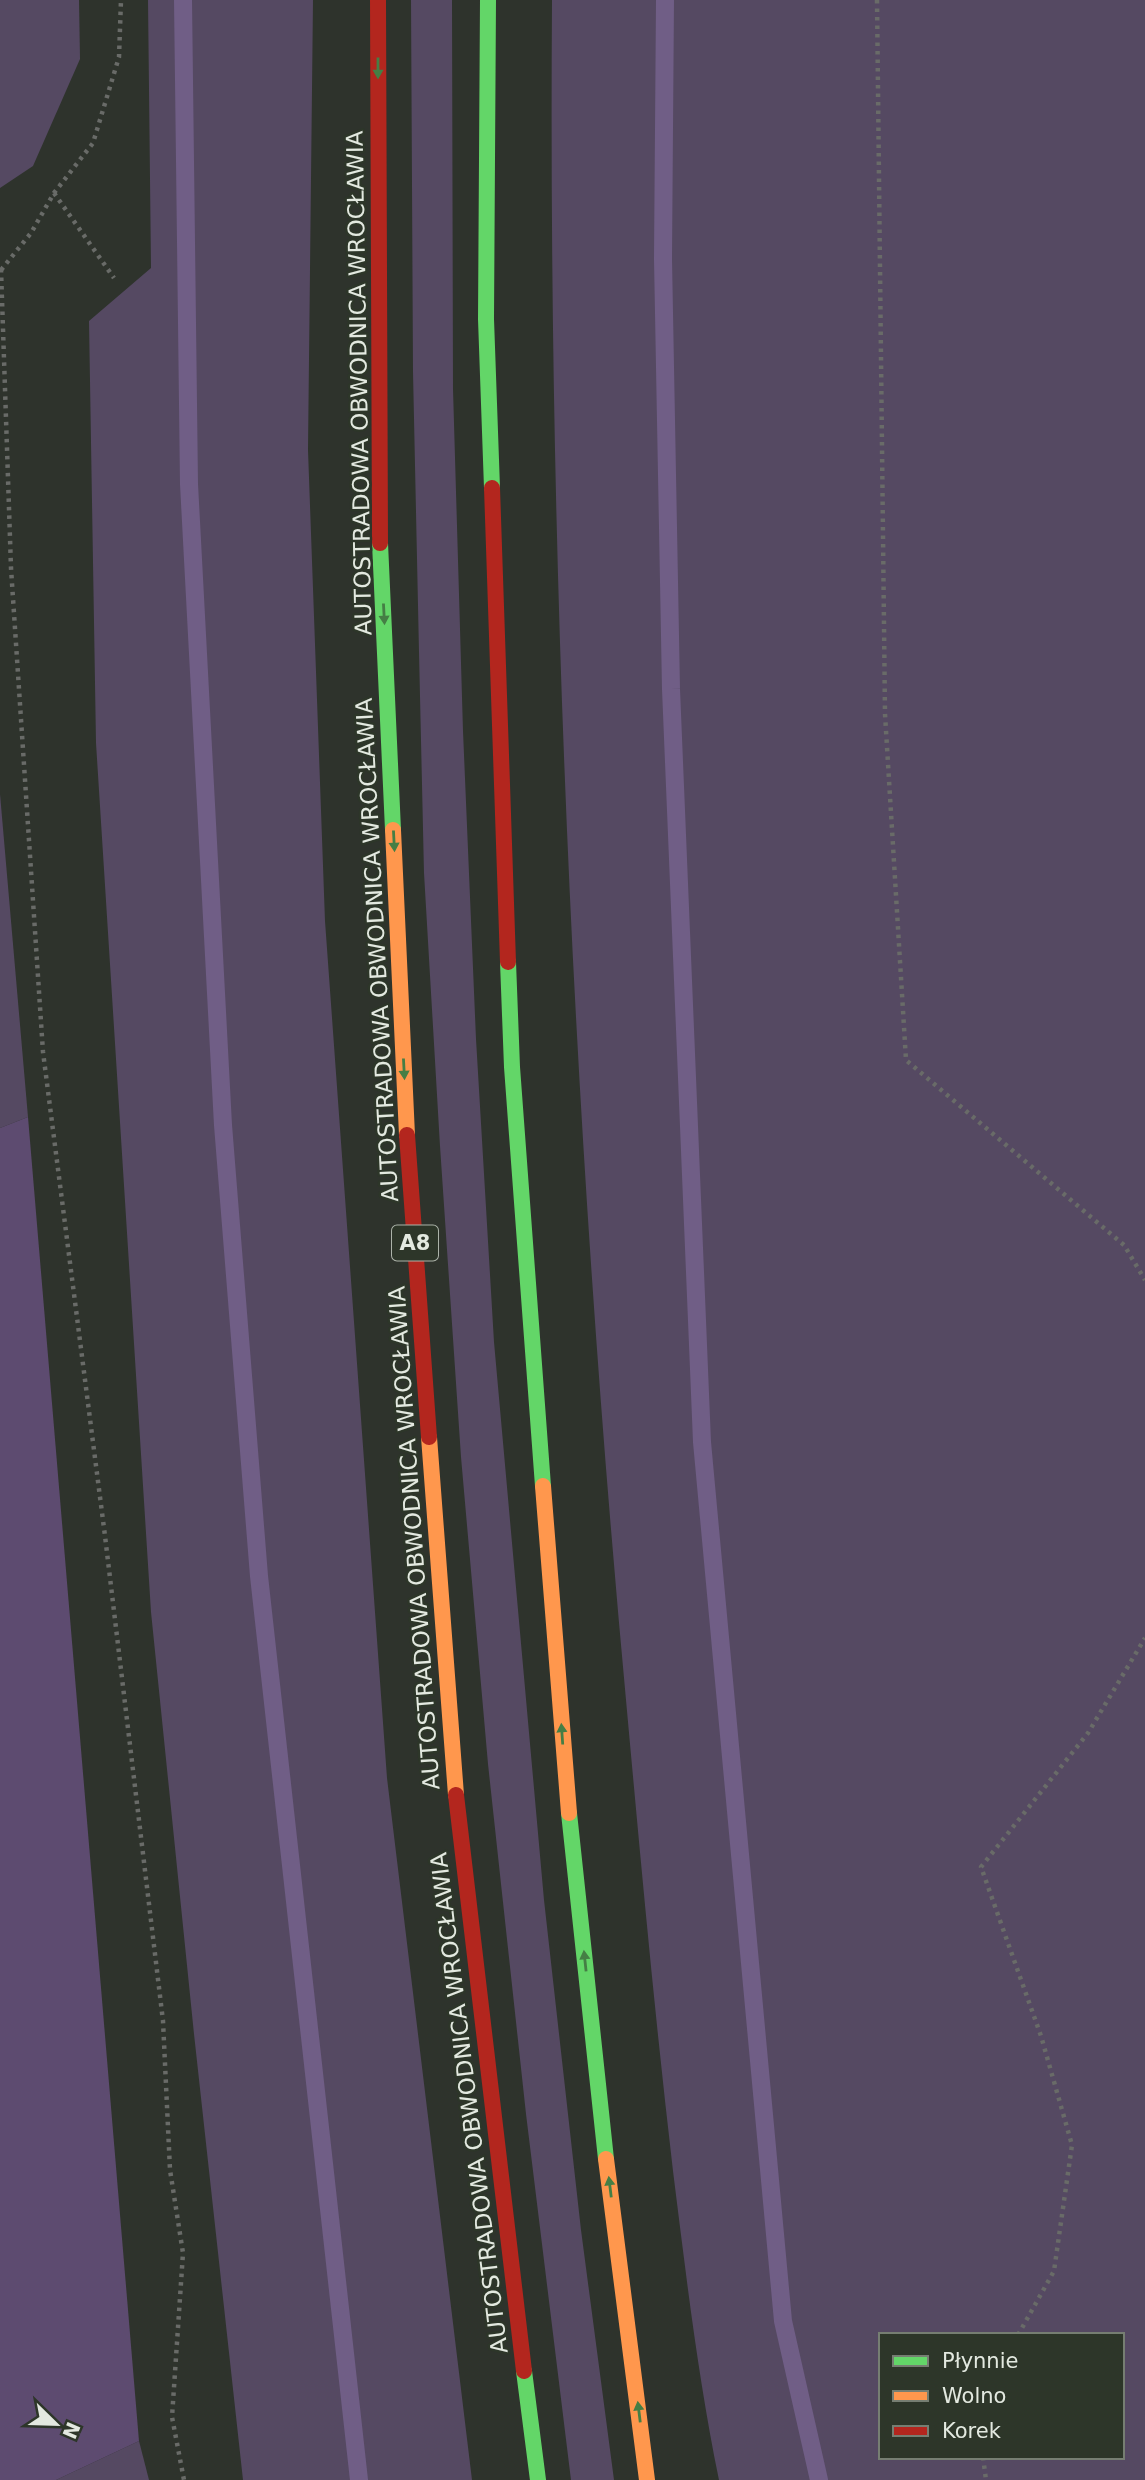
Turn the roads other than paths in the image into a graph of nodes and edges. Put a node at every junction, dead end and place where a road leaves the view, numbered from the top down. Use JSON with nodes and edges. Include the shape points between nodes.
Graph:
{"nodes":[{"id":1,"x":377,"y":0,"type":"edge"},
{"id":2,"x":488,"y":0,"type":"edge"},
{"id":3,"x":538,"y":2480,"type":"edge"},
{"id":4,"x":647,"y":2480,"type":"edge"}],
"edges":[{"from":1,"to":3,"type":"highway","name":"AUTOSTRADOWA OBWODNICA WROCŁAWIA","number":"A8","one_way":true,"via":[[379,516],[408,1148],[455,1790]]},
{"from":4,"to":2,"type":"highway","one_way":true,"via":[[601,2120],[565,1774],[512,1067],[486,320]]}]}
